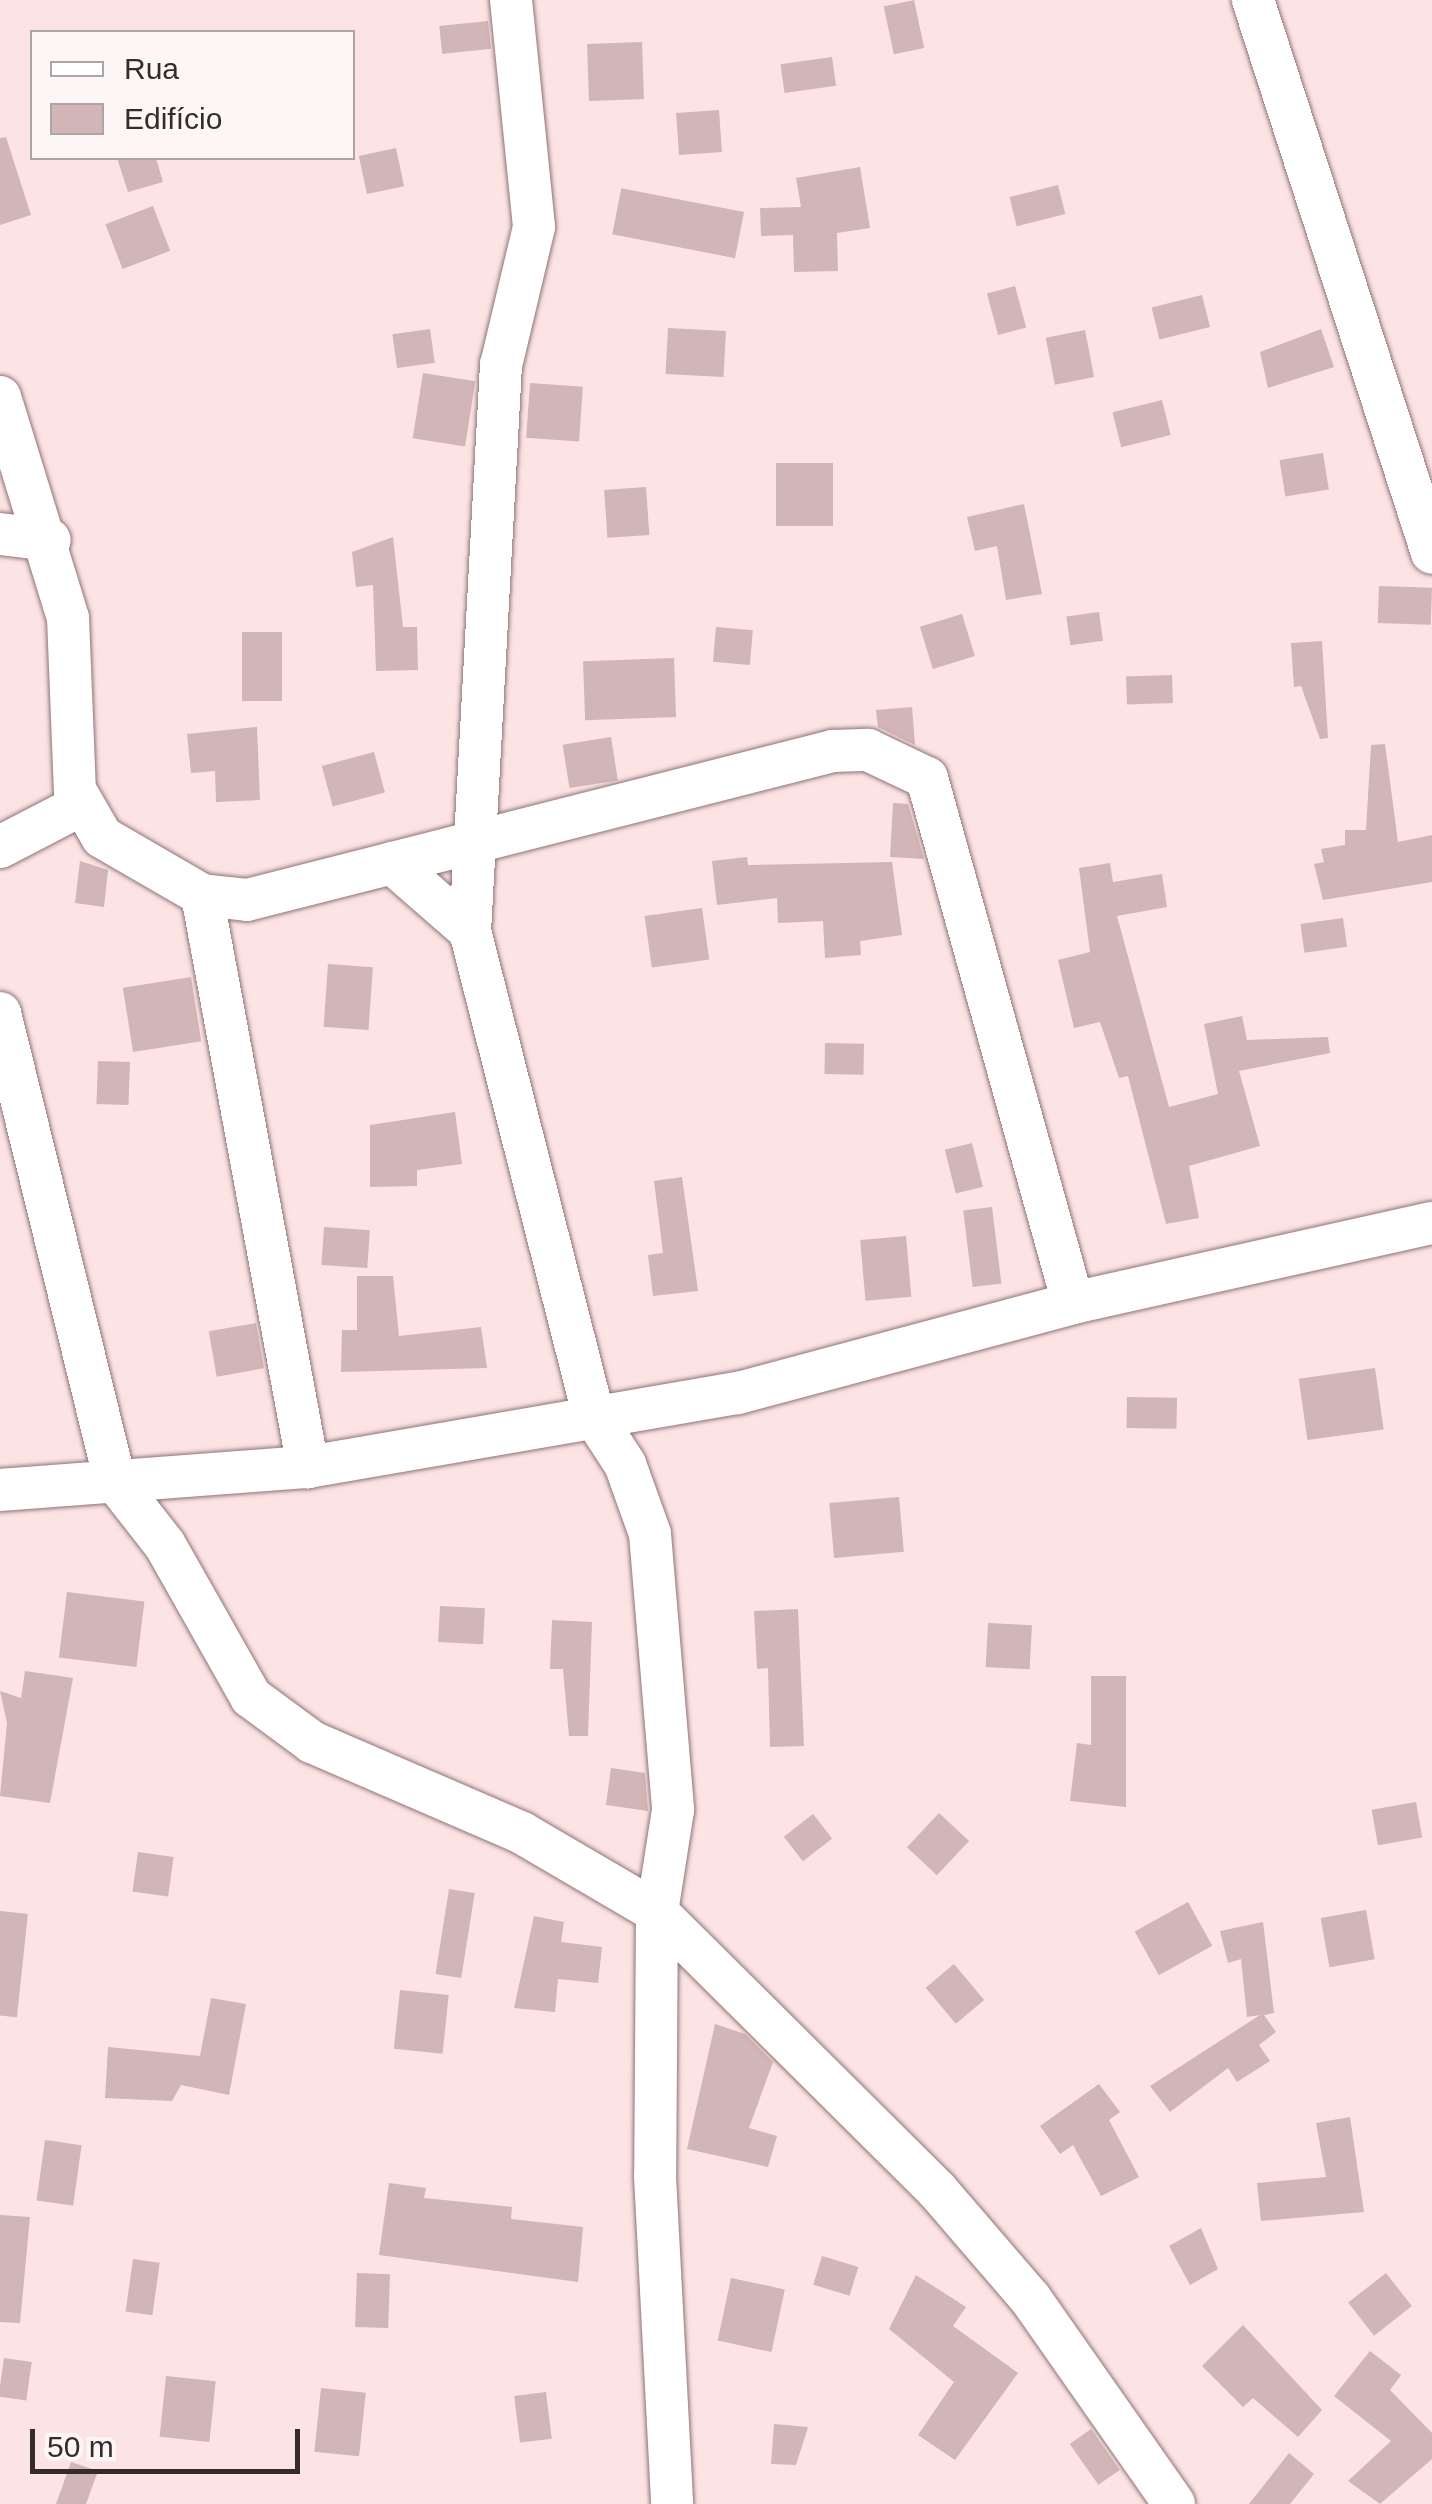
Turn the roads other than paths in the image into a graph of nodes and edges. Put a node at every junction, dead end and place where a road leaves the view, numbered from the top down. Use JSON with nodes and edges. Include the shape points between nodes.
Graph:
{"nodes":[{"id":1,"x":511,"y":0,"type":"edge"},
{"id":2,"x":1253,"y":0,"type":"edge"},
{"id":3,"x":0,"y":397,"type":"edge"},
{"id":4,"x":0,"y":534,"type":"edge"},
{"id":5,"x":50,"y":540,"type":"junction"},
{"id":6,"x":1432,"y":553,"type":"edge"},
{"id":7,"x":84,"y":804,"type":"junction"},
{"id":8,"x":477,"y":840,"type":"junction"},
{"id":9,"x":0,"y":846,"type":"edge"},
{"id":10,"x":392,"y":863,"type":"junction"},
{"id":11,"x":202,"y":895,"type":"junction"},
{"id":12,"x":470,"y":931,"type":"junction"},
{"id":13,"x":0,"y":1013,"type":"edge"},
{"id":14,"x":1432,"y":1223,"type":"edge"},
{"id":15,"x":1072,"y":1303,"type":"junction"},
{"id":16,"x":593,"y":1414,"type":"junction"},
{"id":17,"x":308,"y":1467,"type":"junction"},
{"id":18,"x":116,"y":1481,"type":"junction"},
{"id":19,"x":0,"y":1490,"type":"edge"},
{"id":20,"x":656,"y":1912,"type":"junction"},
{"id":21,"x":672,"y":2504,"type":"edge"},
{"id":22,"x":1174,"y":2504,"type":"edge"}],
"edges":[{"from":1,"to":8,"type":"street","via":[[534,227],[501,366]]},
{"from":2,"to":6,"type":"street"},
{"from":3,"to":5,"type":"street"},
{"from":4,"to":5,"type":"street"},
{"from":5,"to":7,"type":"street","via":[[68,618],[74,790]]},
{"from":7,"to":9,"type":"street"},
{"from":7,"to":11,"type":"street","via":[[102,837]]},
{"from":8,"to":10,"type":"street"},
{"from":8,"to":12,"type":"street"},
{"from":8,"to":15,"type":"street","via":[[834,751],[868,750],[926,778]]},
{"from":10,"to":11,"type":"street","via":[[248,900]]},
{"from":10,"to":12,"type":"street"},
{"from":11,"to":17,"type":"street"},
{"from":12,"to":16,"type":"street"},
{"from":13,"to":18,"type":"street"},
{"from":14,"to":15,"type":"street"},
{"from":15,"to":16,"type":"street","via":[[738,1393]]},
{"from":16,"to":17,"type":"street"},
{"from":16,"to":20,"type":"street","via":[[625,1464],[650,1534],[673,1810]]},
{"from":17,"to":18,"type":"street"},
{"from":18,"to":19,"type":"street"},
{"from":18,"to":20,"type":"street","via":[[165,1546],[250,1698],[312,1742],[522,1833]]},
{"from":20,"to":21,"type":"street","via":[[655,2176]]},
{"from":20,"to":22,"type":"street","via":[[937,2190],[1030,2298]]}]}
